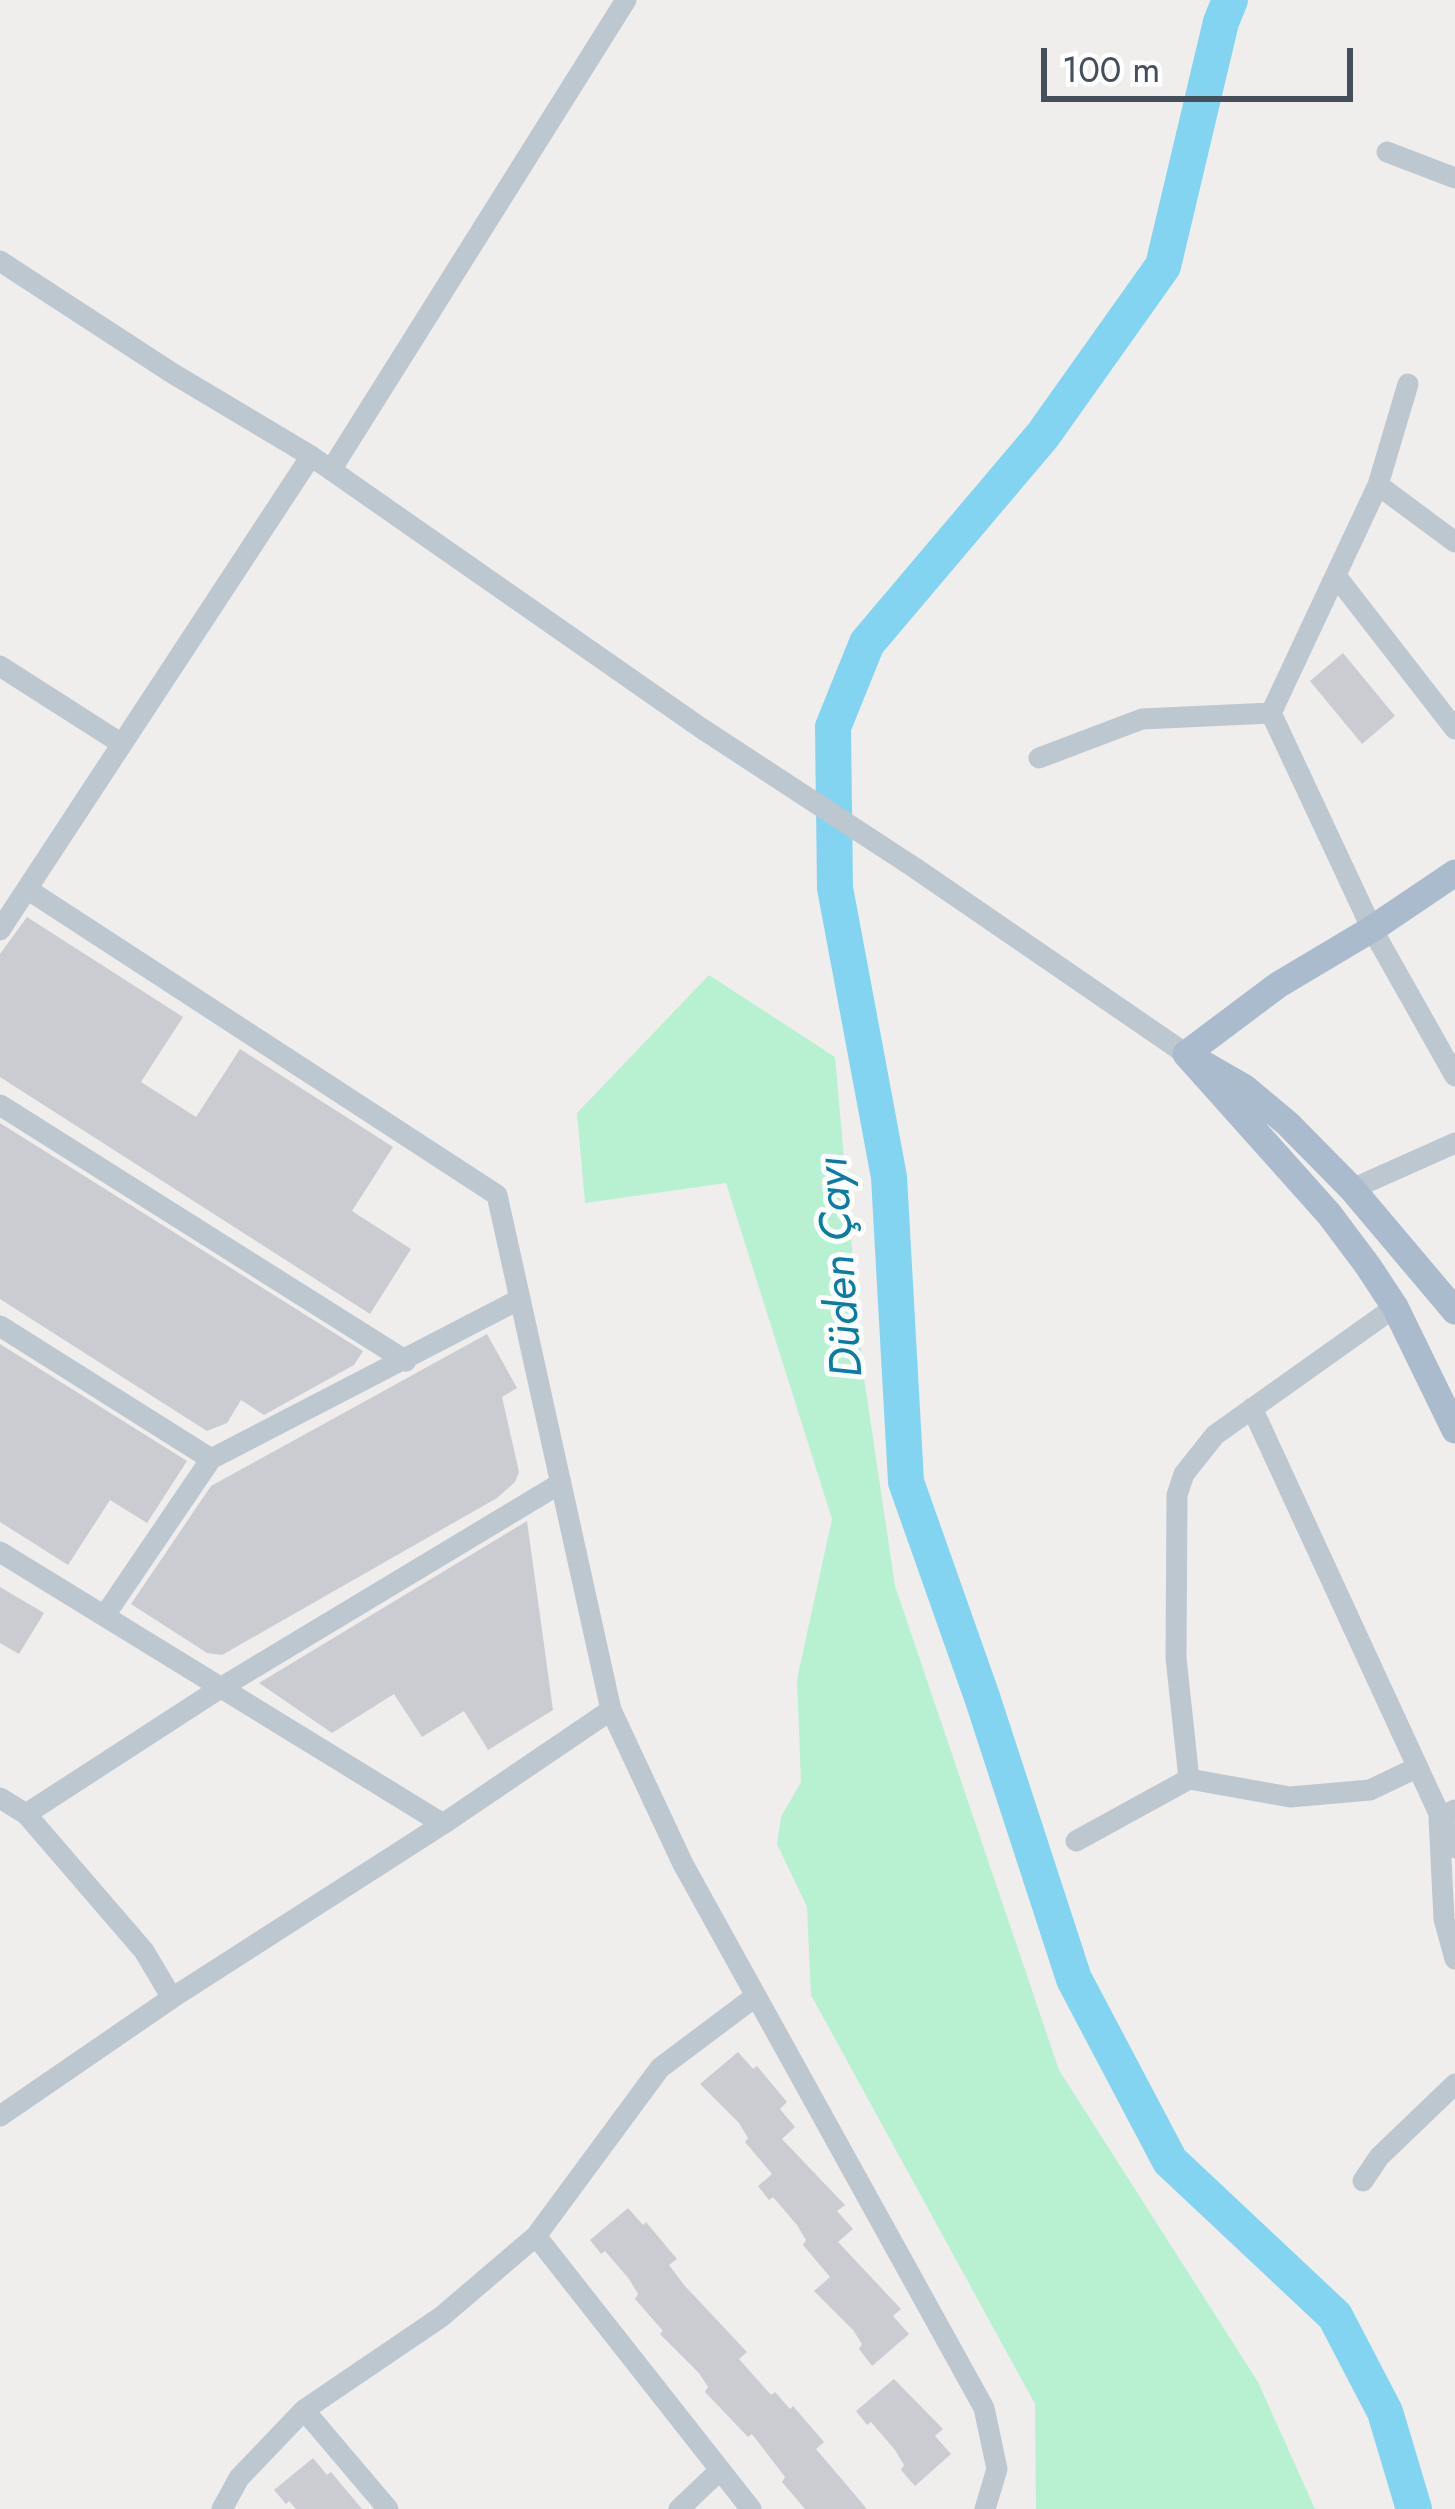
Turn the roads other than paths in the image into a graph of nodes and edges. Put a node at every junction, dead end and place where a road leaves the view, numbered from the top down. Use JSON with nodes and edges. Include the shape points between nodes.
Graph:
{"nodes":[{"id":1,"x":626,"y":0,"type":"edge"},
{"id":2,"x":1388,"y":152,"type":"dead end"},
{"id":3,"x":1455,"y":178,"type":"edge"},
{"id":4,"x":0,"y":261,"type":"edge"},
{"id":5,"x":1408,"y":384,"type":"dead end"},
{"id":6,"x":310,"y":456,"type":"junction"},
{"id":7,"x":331,"y":470,"type":"junction"},
{"id":8,"x":1378,"y":485,"type":"junction"},
{"id":9,"x":1455,"y":542,"type":"edge"},
{"id":10,"x":1336,"y":576,"type":"junction"},
{"id":11,"x":0,"y":666,"type":"edge"},
{"id":12,"x":1270,"y":713,"type":"junction"},
{"id":13,"x":1455,"y":729,"type":"edge"},
{"id":14,"x":122,"y":744,"type":"junction"},
{"id":15,"x":1039,"y":758,"type":"dead end"},
{"id":16,"x":1455,"y":873,"type":"edge"},
{"id":17,"x":27,"y":889,"type":"junction"},
{"id":18,"x":1372,"y":929,"type":"junction"},
{"id":19,"x":0,"y":931,"type":"edge"},
{"id":20,"x":1186,"y":1054,"type":"junction"},
{"id":21,"x":1455,"y":1076,"type":"edge"},
{"id":22,"x":0,"y":1105,"type":"edge"},
{"id":23,"x":1455,"y":1143,"type":"edge"},
{"id":24,"x":1352,"y":1189,"type":"junction"},
{"id":25,"x":520,"y":1299,"type":"junction"},
{"id":26,"x":1395,"y":1306,"type":"junction"},
{"id":27,"x":1455,"y":1311,"type":"edge"},
{"id":28,"x":0,"y":1326,"type":"edge"},
{"id":29,"x":406,"y":1361,"type":"junction"},
{"id":30,"x":1252,"y":1408,"type":"junction"},
{"id":31,"x":1455,"y":1430,"type":"edge"},
{"id":32,"x":211,"y":1459,"type":"junction"},
{"id":33,"x":561,"y":1483,"type":"junction"},
{"id":34,"x":0,"y":1552,"type":"edge"},
{"id":35,"x":105,"y":1615,"type":"junction"},
{"id":36,"x":222,"y":1687,"type":"junction"},
{"id":37,"x":610,"y":1710,"type":"junction"},
{"id":38,"x":1416,"y":1768,"type":"junction"},
{"id":39,"x":1189,"y":1779,"type":"junction"},
{"id":40,"x":0,"y":1798,"type":"edge"},
{"id":41,"x":26,"y":1814,"type":"junction"},
{"id":42,"x":1447,"y":1814,"type":"edge"},
{"id":43,"x":443,"y":1824,"type":"junction"},
{"id":44,"x":1076,"y":1840,"type":"dead end"},
{"id":45,"x":1455,"y":1848,"type":"edge"},
{"id":46,"x":1455,"y":1959,"type":"edge"},
{"id":47,"x":756,"y":1996,"type":"junction"},
{"id":48,"x":172,"y":1998,"type":"junction"},
{"id":49,"x":1455,"y":2084,"type":"edge"},
{"id":50,"x":0,"y":2116,"type":"edge"},
{"id":51,"x":1363,"y":2181,"type":"dead end"},
{"id":52,"x":536,"y":2236,"type":"junction"},
{"id":53,"x":304,"y":2410,"type":"junction"},
{"id":54,"x":718,"y":2471,"type":"junction"},
{"id":55,"x":222,"y":2509,"type":"edge"},
{"id":56,"x":388,"y":2509,"type":"edge"},
{"id":57,"x":680,"y":2509,"type":"edge"},
{"id":58,"x":751,"y":2509,"type":"edge"},
{"id":59,"x":985,"y":2509,"type":"edge"}],
"edges":[{"from":1,"to":7,"type":"street"},
{"from":2,"to":3,"type":"street"},
{"from":4,"to":6,"type":"street"},
{"from":5,"to":8,"type":"street"},
{"from":6,"to":7,"type":"street"},
{"from":6,"to":14,"type":"street"},
{"from":7,"to":20,"type":"street"},
{"from":8,"to":9,"type":"street"},
{"from":8,"to":10,"type":"street"},
{"from":10,"to":12,"type":"street"},
{"from":10,"to":13,"type":"street"},
{"from":11,"to":14,"type":"street"},
{"from":12,"to":15,"type":"street","via":[[1142,719]]},
{"from":12,"to":18,"type":"street"},
{"from":14,"to":17,"type":"street"},
{"from":16,"to":18,"type":"main road"},
{"from":17,"to":19,"type":"street"},
{"from":17,"to":25,"type":"street","via":[[497,1195]]},
{"from":18,"to":20,"type":"main road"},
{"from":18,"to":21,"type":"street"},
{"from":20,"to":24,"type":"main road","via":[[1245,1088]]},
{"from":20,"to":26,"type":"main road","via":[[1329,1214]]},
{"from":22,"to":29,"type":"street"},
{"from":23,"to":24,"type":"street"},
{"from":24,"to":27,"type":"main road"},
{"from":25,"to":29,"type":"street"},
{"from":25,"to":33,"type":"street"},
{"from":26,"to":30,"type":"street"},
{"from":26,"to":31,"type":"main road"},
{"from":28,"to":32,"type":"street"},
{"from":29,"to":32,"type":"street"},
{"from":30,"to":38,"type":"street"},
{"from":30,"to":39,"type":"street","via":[[1200,1452],[1177,1495],[1176,1658]]},
{"from":32,"to":35,"type":"street"},
{"from":33,"to":36,"type":"street"},
{"from":33,"to":37,"type":"street"},
{"from":34,"to":35,"type":"street"},
{"from":35,"to":36,"type":"street"},
{"from":36,"to":41,"type":"street"},
{"from":36,"to":43,"type":"street"},
{"from":37,"to":43,"type":"street"},
{"from":37,"to":47,"type":"street"},
{"from":38,"to":39,"type":"street","via":[[1370,1790],[1290,1797]]},
{"from":38,"to":42,"type":"street"},
{"from":39,"to":44,"type":"street"},
{"from":40,"to":41,"type":"street"},
{"from":41,"to":48,"type":"street","via":[[143,1951]]},
{"from":42,"to":45,"type":"street"},
{"from":42,"to":46,"type":"street","via":[[1444,1919]]},
{"from":43,"to":48,"type":"street"},
{"from":47,"to":52,"type":"street","via":[[661,2068]]},
{"from":47,"to":59,"type":"street","via":[[984,2408],[997,2470]]},
{"from":48,"to":50,"type":"street"},
{"from":49,"to":51,"type":"street"},
{"from":52,"to":53,"type":"street","via":[[440,2317]]},
{"from":52,"to":54,"type":"street"},
{"from":53,"to":55,"type":"street","via":[[239,2478]]},
{"from":53,"to":56,"type":"street"},
{"from":54,"to":57,"type":"street"},
{"from":54,"to":58,"type":"street"}]}
